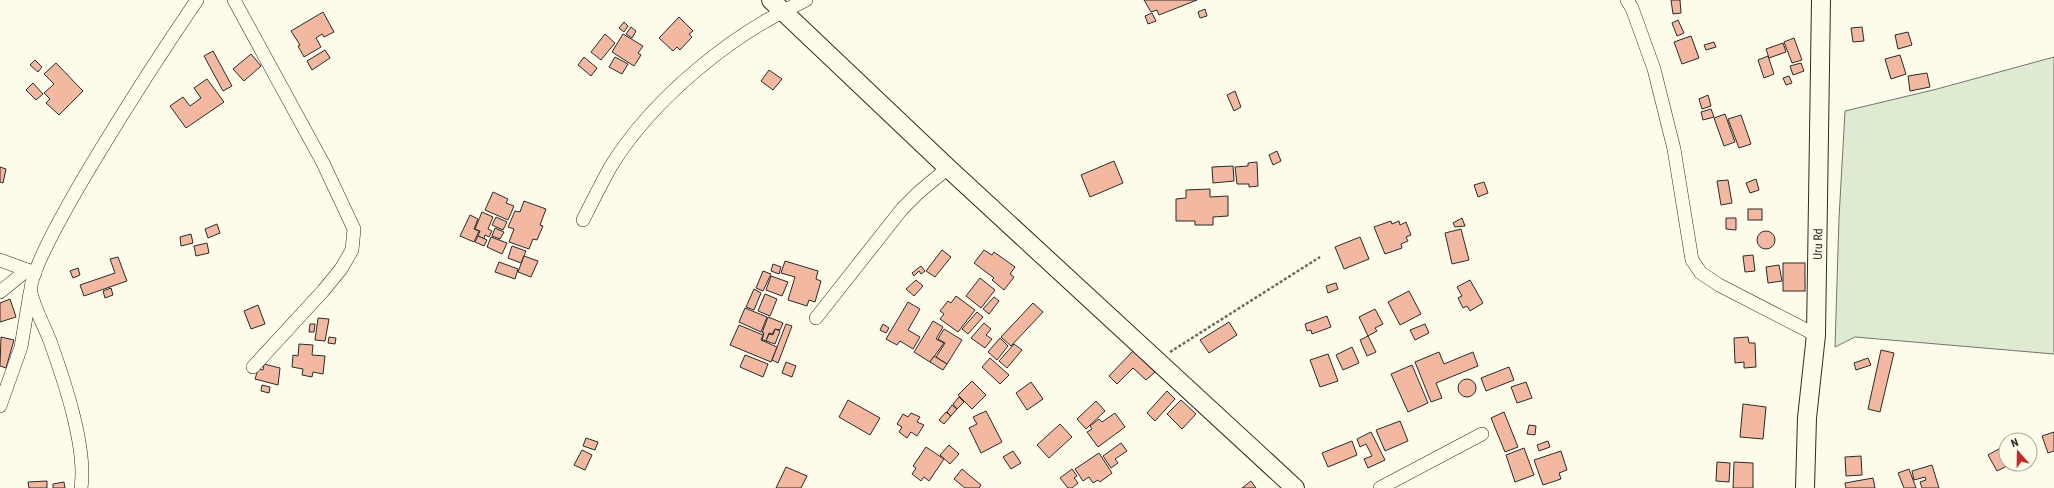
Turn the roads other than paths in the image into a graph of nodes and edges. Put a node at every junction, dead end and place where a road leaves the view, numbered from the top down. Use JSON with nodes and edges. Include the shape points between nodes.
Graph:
{"nodes":[{"id":1,"x":197,"y":0,"type":"edge"},
{"id":2,"x":234,"y":0,"type":"edge"},
{"id":3,"x":806,"y":0,"type":"edge"},
{"id":4,"x":1627,"y":0,"type":"edge"},
{"id":5,"x":1821,"y":0,"type":"edge"},
{"id":6,"x":777,"y":5,"type":"edge"},
{"id":7,"x":948,"y":168,"type":"junction"},
{"id":8,"x":582,"y":220,"type":"dead end"},
{"id":9,"x":0,"y":260,"type":"edge"},
{"id":10,"x":31,"y":272,"type":"junction"},
{"id":11,"x":0,"y":292,"type":"edge"},
{"id":12,"x":30,"y":292,"type":"junction"},
{"id":13,"x":816,"y":318,"type":"dead end"},
{"id":14,"x":1816,"y":335,"type":"junction"},
{"id":15,"x":253,"y":367,"type":"dead end"},
{"id":16,"x":0,"y":406,"type":"edge"},
{"id":17,"x":1482,"y":434,"type":"dead end"},
{"id":18,"x":81,"y":488,"type":"edge"},
{"id":19,"x":1295,"y":488,"type":"edge"},
{"id":20,"x":1380,"y":488,"type":"edge"},
{"id":21,"x":1805,"y":488,"type":"edge"}],
"edges":[{"from":1,"to":10,"type":"street","via":[[127,108]]},
{"from":2,"to":15,"type":"street","via":[[312,142],[354,229],[352,250],[340,269]]},
{"from":3,"to":6,"type":"street"},
{"from":4,"to":14,"type":"street","via":[[1654,69],[1674,149],[1692,260],[1702,273],[1719,285]]},
{"from":5,"to":14,"type":"street","name":"Uru Rd"},
{"from":6,"to":7,"type":"street"},
{"from":6,"to":8,"type":"street","via":[[705,62],[673,92],[629,141]]},
{"from":7,"to":13,"type":"street","via":[[897,214]]},
{"from":7,"to":19,"type":"street"},
{"from":9,"to":10,"type":"street"},
{"from":10,"to":11,"type":"street"},
{"from":10,"to":12,"type":"street"},
{"from":12,"to":16,"type":"street","via":[[20,347]]},
{"from":12,"to":18,"type":"street","via":[[50,343],[76,425],[81,457]]},
{"from":14,"to":21,"type":"street","name":"Uru Rd","via":[[1807,418]]},
{"from":17,"to":20,"type":"street"}]}
